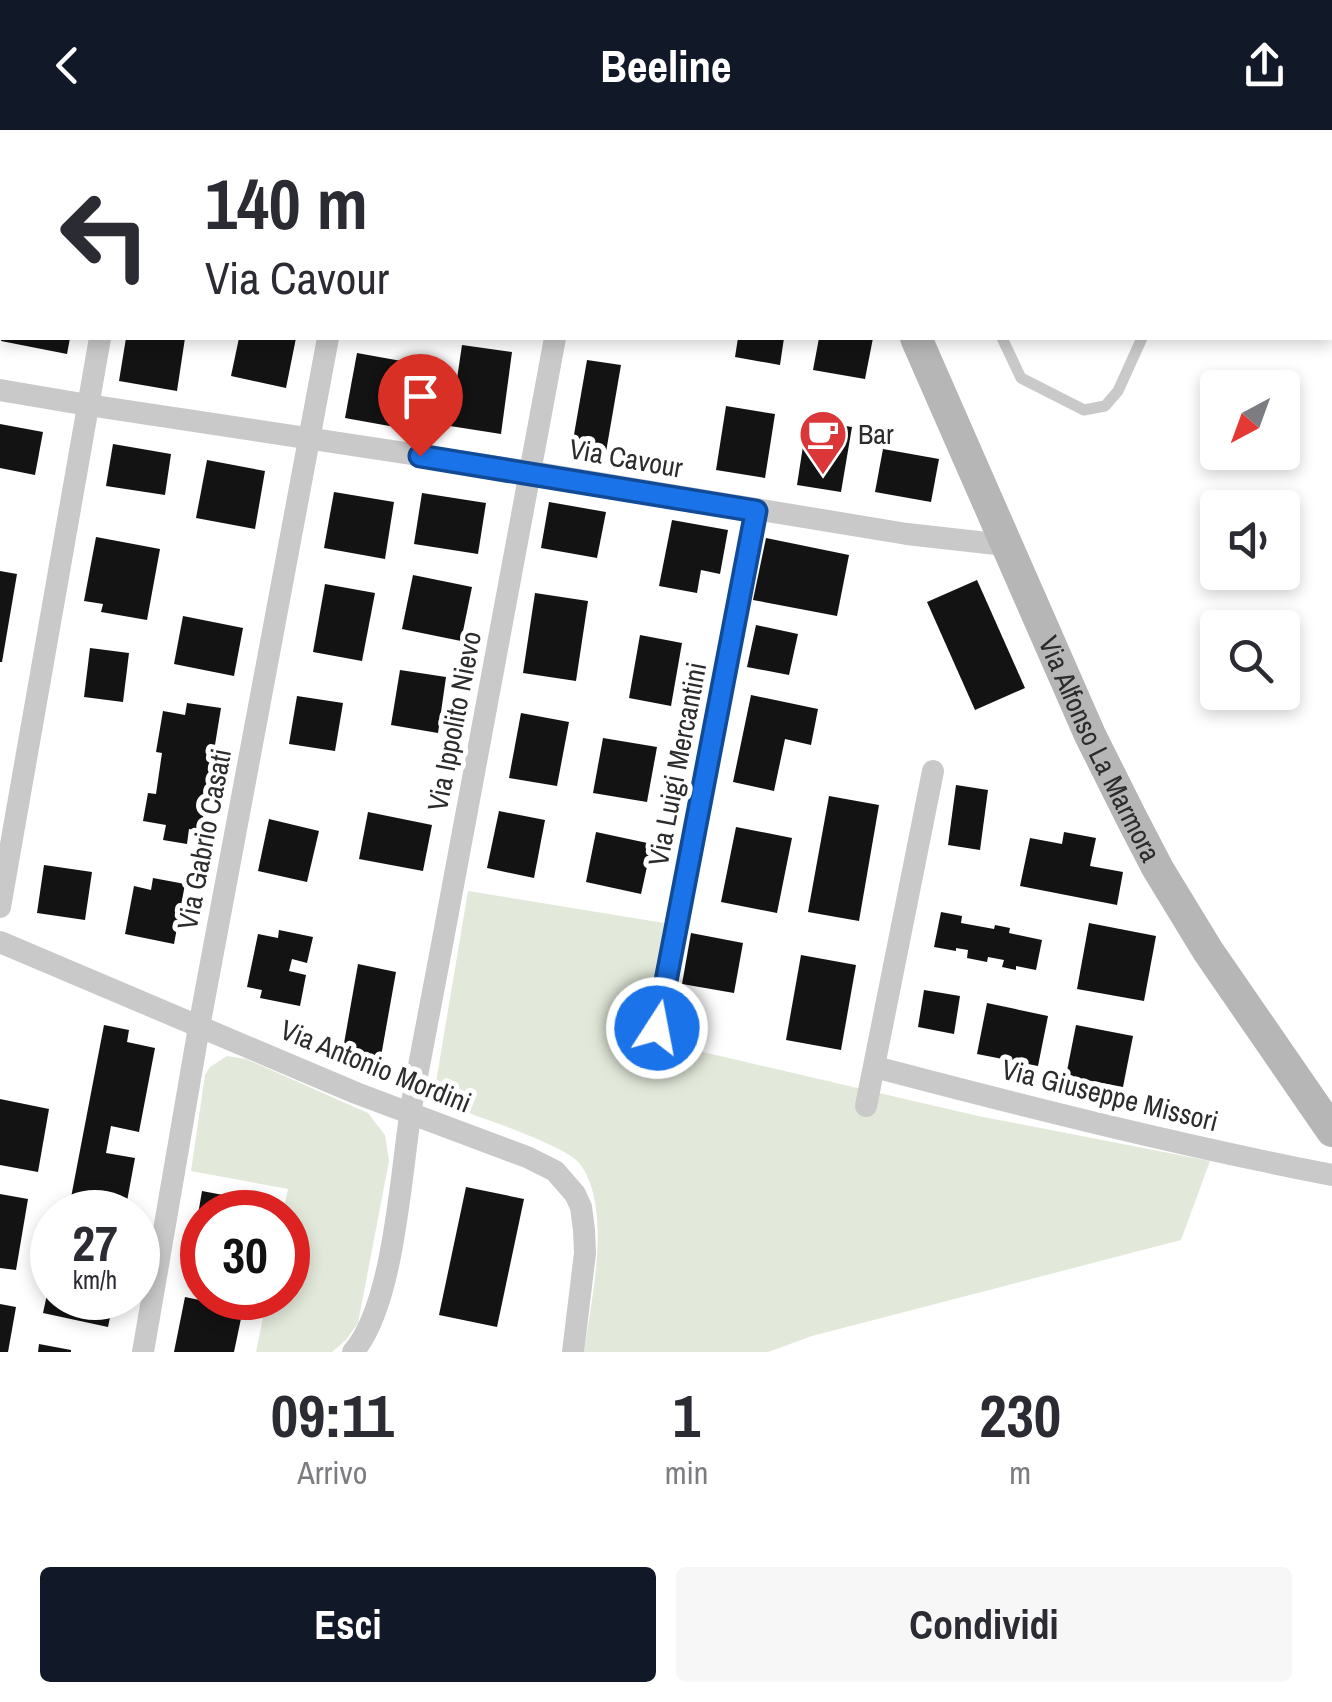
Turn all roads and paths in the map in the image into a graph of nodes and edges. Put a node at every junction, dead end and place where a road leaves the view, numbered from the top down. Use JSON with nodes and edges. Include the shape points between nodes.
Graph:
{"nodes":[{"id":1,"x":100,"y":340,"type":"edge"},
{"id":2,"x":328,"y":340,"type":"edge"},
{"id":3,"x":556,"y":340,"type":"edge"},
{"id":4,"x":917,"y":340,"type":"edge"},
{"id":5,"x":1003,"y":340,"type":"edge"},
{"id":6,"x":1141,"y":340,"type":"edge"},
{"id":7,"x":0,"y":390,"type":"edge"},
{"id":8,"x":88,"y":405,"type":"junction"},
{"id":9,"x":310,"y":438,"type":"junction"},
{"id":10,"x":531,"y":472,"type":"junction"},
{"id":11,"x":756,"y":511,"type":"junction"},
{"id":12,"x":1005,"y":545,"type":"junction"},
{"id":13,"x":932,"y":771,"type":"dead end"},
{"id":14,"x":0,"y":907,"type":"edge"},
{"id":15,"x":0,"y":942,"type":"edge"},
{"id":16,"x":199,"y":1027,"type":"junction"},
{"id":17,"x":657,"y":1028,"type":"dead end"},
{"id":18,"x":875,"y":1067,"type":"junction"},
{"id":19,"x":866,"y":1106,"type":"dead end"},
{"id":20,"x":410,"y":1114,"type":"junction"},
{"id":21,"x":1332,"y":1131,"type":"edge"},
{"id":22,"x":1332,"y":1175,"type":"edge"},
{"id":23,"x":143,"y":1352,"type":"edge"},
{"id":24,"x":353,"y":1352,"type":"edge"},
{"id":25,"x":573,"y":1352,"type":"edge"}],
"edges":[{"from":1,"to":8,"type":"street"},
{"from":2,"to":9,"type":"street","name":"Via Gabrio Casati"},
{"from":3,"to":10,"type":"street","name":"Via Ippolito Nievo"},
{"from":4,"to":12,"type":"street","name":"Via Alfonso La Marmora"},
{"from":5,"to":6,"type":"lane","via":[[1022,378],[1084,410],[1105,406],[1118,392]]},
{"from":7,"to":8,"type":"street","name":"Via Cavour"},
{"from":8,"to":9,"type":"street","name":"Via Cavour"},
{"from":8,"to":14,"type":"street"},
{"from":9,"to":10,"type":"street","name":"Via Cavour"},
{"from":9,"to":16,"type":"street","name":"Via Gabrio Casati"},
{"from":10,"to":11,"type":"street","name":"Via Cavour"},
{"from":10,"to":20,"type":"street","name":"Via Ippolito Nievo"},
{"from":11,"to":12,"type":"street","name":"Via Cavour"},
{"from":11,"to":17,"type":"street","name":"Via Luigi Mercantini"},
{"from":12,"to":21,"type":"street","name":"Via Alfonso La Marmora","via":[[1158,869]]},
{"from":13,"to":18,"type":"street"},
{"from":15,"to":16,"type":"street","name":"Via Antonio Mordini"},
{"from":16,"to":20,"type":"street","name":"Via Antonio Mordini"},
{"from":16,"to":23,"type":"street","name":"Via Gabrio Casati"},
{"from":18,"to":19,"type":"street"},
{"from":18,"to":22,"type":"street","name":"Via Giuseppe Missori","via":[[1081,1121]]},
{"from":20,"to":24,"type":"street","name":"Via Ippolito Nievo","via":[[383,1285]]},
{"from":20,"to":25,"type":"street","name":"Via Antonio Mordini","via":[[542,1164],[575,1194],[585,1242]]}]}
